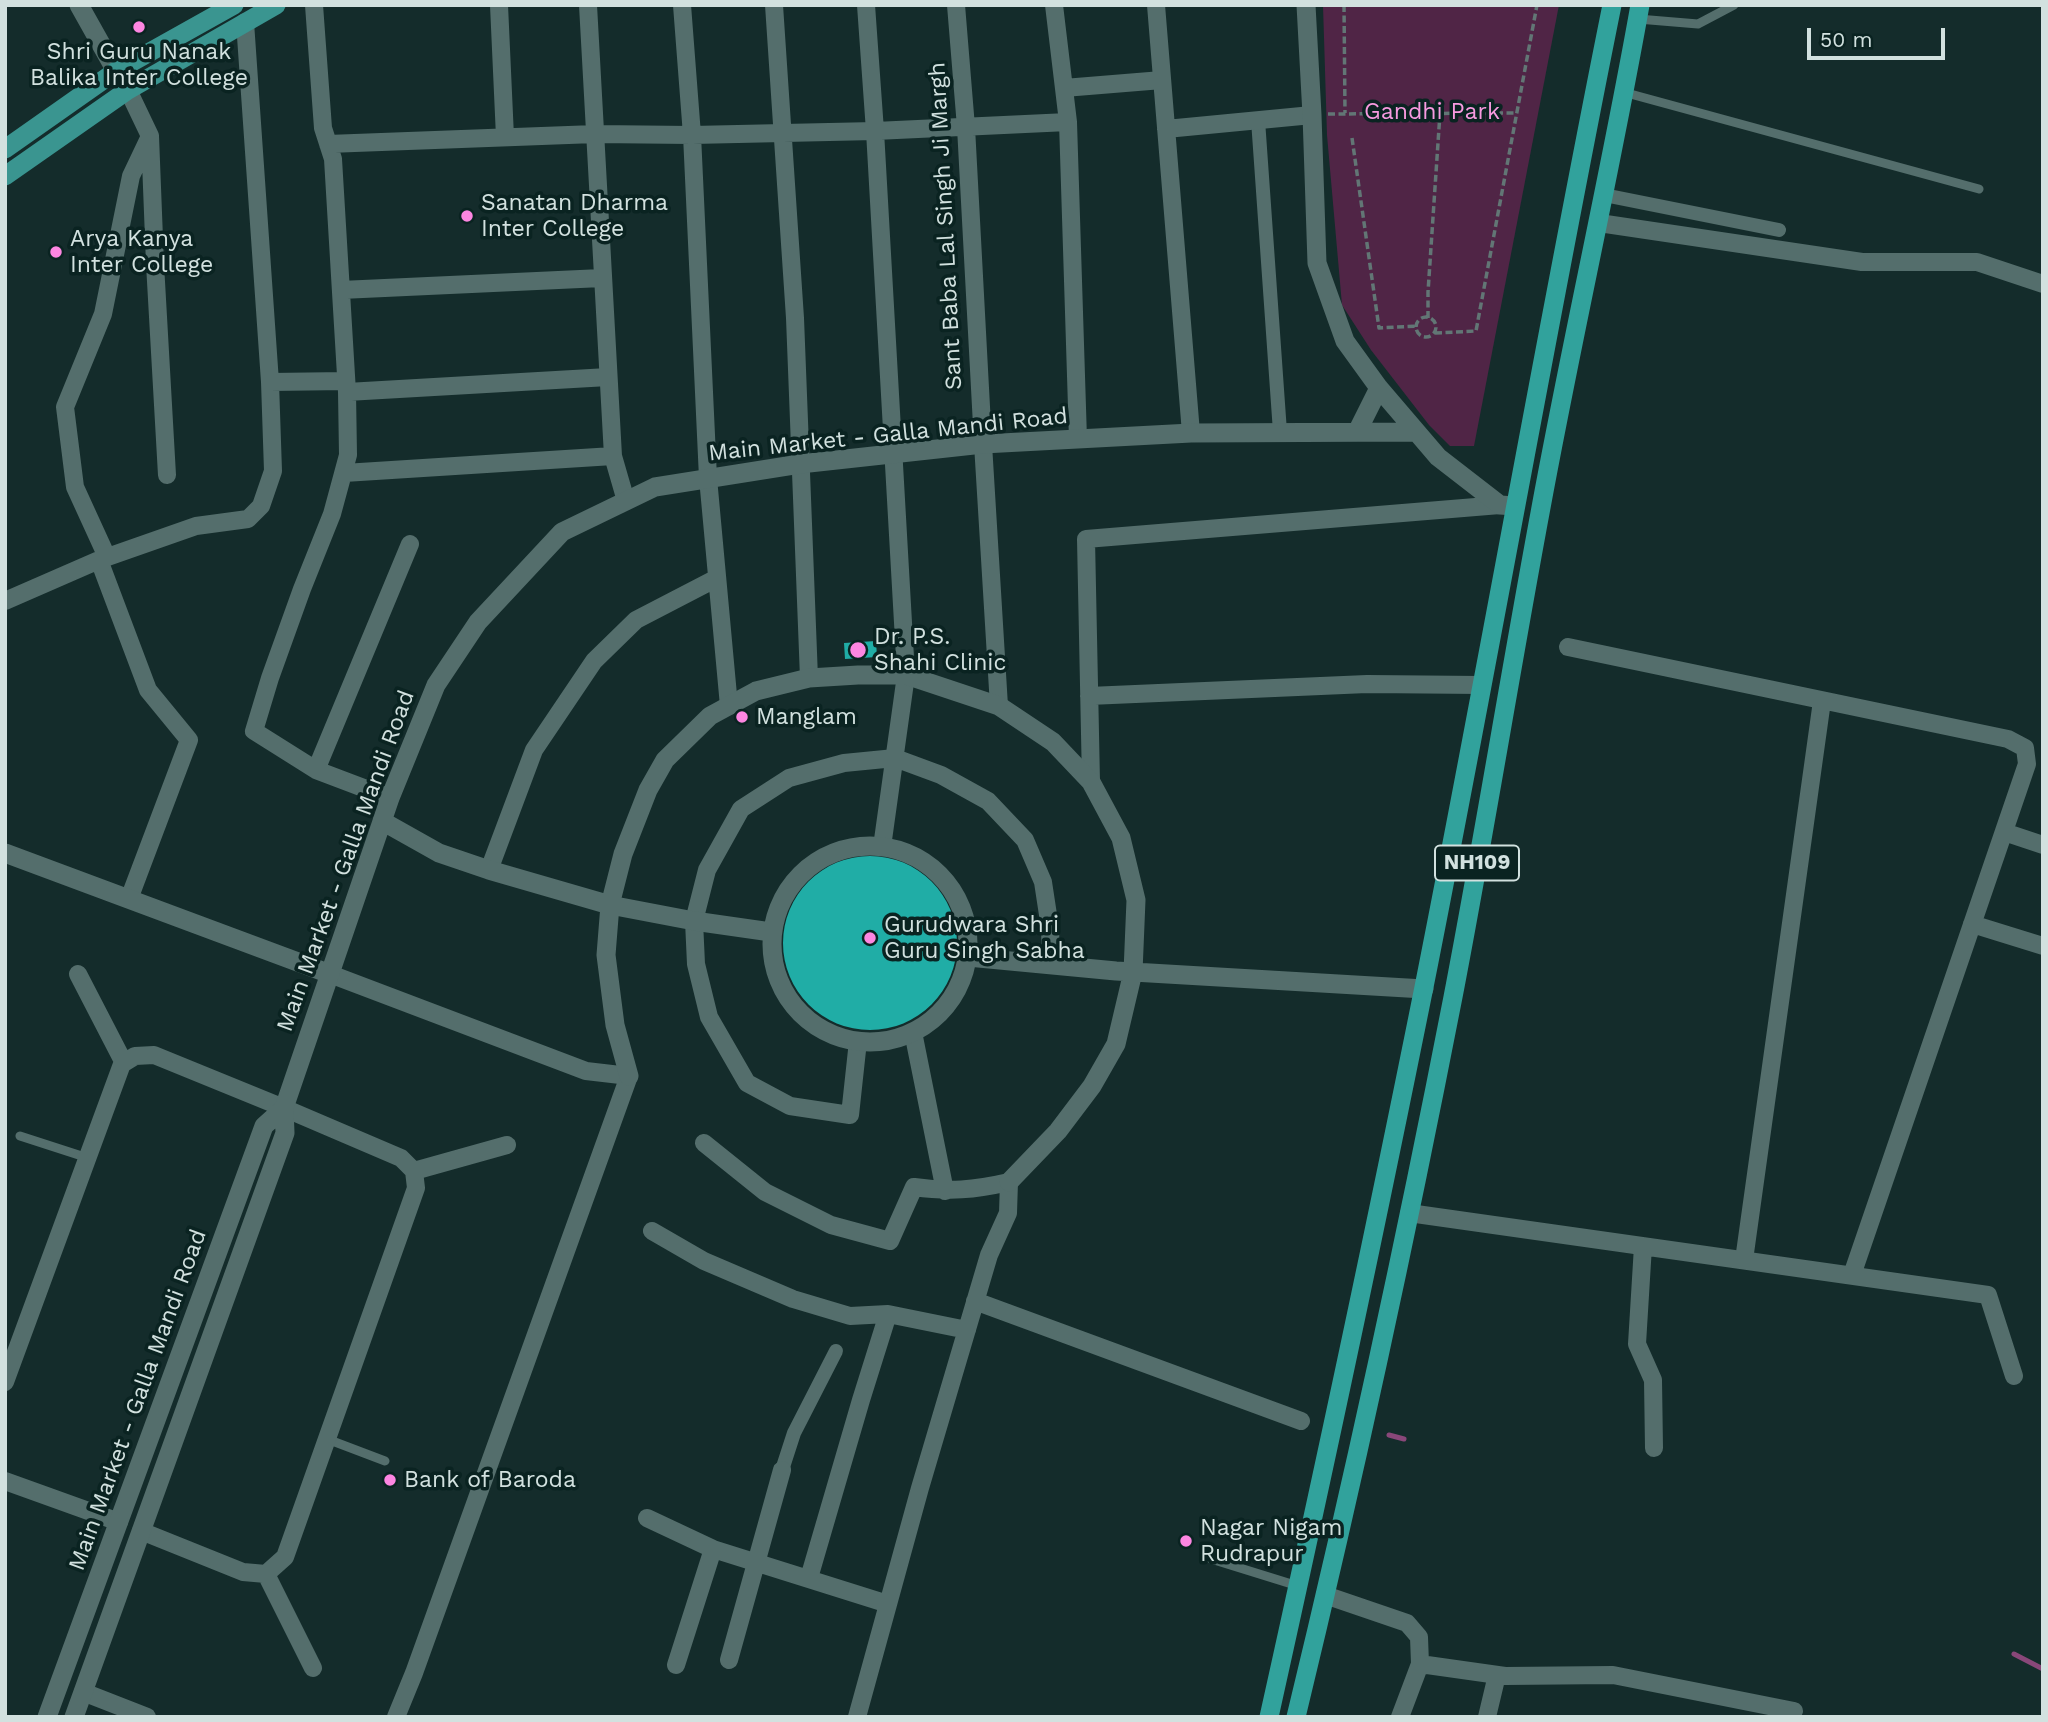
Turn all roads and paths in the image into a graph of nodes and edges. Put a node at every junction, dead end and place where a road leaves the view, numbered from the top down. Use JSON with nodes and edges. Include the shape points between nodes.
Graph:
{"nodes":[{"id":1,"x":276,"y":5,"type":"edge"},
{"id":2,"x":314,"y":5,"type":"edge"},
{"id":3,"x":499,"y":5,"type":"edge"},
{"id":4,"x":588,"y":5,"type":"edge"},
{"id":5,"x":682,"y":5,"type":"edge"},
{"id":6,"x":774,"y":5,"type":"edge"},
{"id":7,"x":866,"y":5,"type":"edge"},
{"id":8,"x":956,"y":5,"type":"edge"},
{"id":9,"x":1054,"y":5,"type":"edge"},
{"id":10,"x":1156,"y":5,"type":"edge"},
{"id":11,"x":1306,"y":5,"type":"edge"},
{"id":12,"x":1344,"y":5,"type":"edge"},
{"id":13,"x":1538,"y":5,"type":"edge"},
{"id":14,"x":1612,"y":5,"type":"edge"},
{"id":15,"x":1734,"y":5,"type":"edge"},
{"id":16,"x":80,"y":6,"type":"edge"},
{"id":17,"x":1639,"y":12,"type":"edge"},
{"id":18,"x":240,"y":13,"type":"edge"},
{"id":19,"x":116,"y":71,"type":"junction"},
{"id":20,"x":1162,"y":80,"type":"junction"},
{"id":21,"x":1064,"y":88,"type":"junction"},
{"id":22,"x":128,"y":90,"type":"junction"},
{"id":23,"x":1623,"y":92,"type":"junction"},
{"id":24,"x":1440,"y":113,"type":"junction"},
{"id":25,"x":1516,"y":113,"type":"junction"},
{"id":26,"x":1345,"y":114,"type":"junction"},
{"id":27,"x":1312,"y":115,"type":"junction"},
{"id":28,"x":1258,"y":120,"type":"junction"},
{"id":29,"x":1068,"y":122,"type":"junction"},
{"id":30,"x":966,"y":127,"type":"junction"},
{"id":31,"x":1166,"y":129,"type":"junction"},
{"id":32,"x":875,"y":131,"type":"junction"},
{"id":33,"x":595,"y":134,"type":"junction"},
{"id":34,"x":783,"y":134,"type":"junction"},
{"id":35,"x":692,"y":135,"type":"junction"},
{"id":36,"x":150,"y":136,"type":"junction"},
{"id":37,"x":505,"y":138,"type":"junction"},
{"id":38,"x":1352,"y":138,"type":"dead end"},
{"id":39,"x":328,"y":144,"type":"junction"},
{"id":40,"x":5,"y":149,"type":"edge"},
{"id":41,"x":5,"y":176,"type":"edge"},
{"id":42,"x":1979,"y":189,"type":"dead end"},
{"id":43,"x":1604,"y":195,"type":"junction"},
{"id":44,"x":1599,"y":223,"type":"junction"},
{"id":45,"x":1779,"y":230,"type":"dead end"},
{"id":46,"x":603,"y":278,"type":"junction"},
{"id":47,"x":2043,"y":284,"type":"edge"},
{"id":48,"x":341,"y":290,"type":"junction"},
{"id":49,"x":1428,"y":318,"type":"junction"},
{"id":50,"x":1416,"y":326,"type":"junction"},
{"id":51,"x":1435,"y":333,"type":"junction"},
{"id":52,"x":608,"y":377,"type":"junction"},
{"id":53,"x":270,"y":382,"type":"junction"},
{"id":54,"x":346,"y":387,"type":"junction"},
{"id":55,"x":1379,"y":388,"type":"junction"},
{"id":56,"x":1280,"y":432,"type":"junction"},
{"id":57,"x":1357,"y":432,"type":"junction"},
{"id":58,"x":1415,"y":432,"type":"junction"},
{"id":59,"x":1191,"y":433,"type":"junction"},
{"id":60,"x":1078,"y":439,"type":"junction"},
{"id":61,"x":983,"y":444,"type":"junction"},
{"id":62,"x":894,"y":454,"type":"junction"},
{"id":63,"x":613,"y":456,"type":"junction"},
{"id":64,"x":800,"y":464,"type":"junction"},
{"id":65,"x":344,"y":473,"type":"junction"},
{"id":66,"x":167,"y":475,"type":"dead end"},
{"id":67,"x":708,"y":478,"type":"junction"},
{"id":68,"x":626,"y":501,"type":"junction"},
{"id":69,"x":1508,"y":506,"type":"junction"},
{"id":70,"x":1540,"y":512,"type":"junction"},
{"id":71,"x":410,"y":544,"type":"dead end"},
{"id":72,"x":103,"y":559,"type":"junction"},
{"id":73,"x":717,"y":578,"type":"junction"},
{"id":74,"x":5,"y":601,"type":"edge"},
{"id":75,"x":1568,"y":647,"type":"dead end"},
{"id":76,"x":906,"y":675,"type":"junction"},
{"id":77,"x":809,"y":678,"type":"junction"},
{"id":78,"x":1482,"y":685,"type":"junction"},
{"id":79,"x":1089,"y":696,"type":"junction"},
{"id":80,"x":1822,"y":701,"type":"junction"},
{"id":81,"x":729,"y":706,"type":"junction"},
{"id":82,"x":999,"y":706,"type":"junction"},
{"id":83,"x":895,"y":758,"type":"junction"},
{"id":84,"x":316,"y":770,"type":"junction"},
{"id":85,"x":1091,"y":782,"type":"junction"},
{"id":86,"x":390,"y":798,"type":"junction"},
{"id":87,"x":382,"y":821,"type":"junction"},
{"id":88,"x":2004,"y":832,"type":"junction"},
{"id":89,"x":2043,"y":845,"type":"edge"},
{"id":90,"x":882,"y":847,"type":"junction"},
{"id":91,"x":5,"y":853,"type":"edge"},
{"id":92,"x":489,"y":870,"type":"junction"},
{"id":93,"x":129,"y":899,"type":"junction"},
{"id":94,"x":610,"y":905,"type":"junction"},
{"id":95,"x":694,"y":921,"type":"junction"},
{"id":96,"x":1972,"y":924,"type":"junction"},
{"id":97,"x":772,"y":932,"type":"junction"},
{"id":98,"x":2043,"y":946,"type":"edge"},
{"id":99,"x":968,"y":957,"type":"junction"},
{"id":100,"x":1051,"y":965,"type":"junction"},
{"id":101,"x":1133,"y":972,"type":"junction"},
{"id":102,"x":78,"y":974,"type":"dead end"},
{"id":103,"x":330,"y":974,"type":"junction"},
{"id":104,"x":1424,"y":989,"type":"junction"},
{"id":105,"x":1453,"y":994,"type":"junction"},
{"id":106,"x":913,"y":1032,"type":"junction"},
{"id":107,"x":858,"y":1041,"type":"junction"},
{"id":108,"x":124,"y":1062,"type":"junction"},
{"id":109,"x":629,"y":1076,"type":"junction"},
{"id":110,"x":284,"y":1108,"type":"junction"},
{"id":111,"x":1393,"y":1134,"type":"junction"},
{"id":112,"x":20,"y":1136,"type":"dead end"},
{"id":113,"x":1424,"y":1142,"type":"junction"},
{"id":114,"x":704,"y":1143,"type":"dead end"},
{"id":115,"x":507,"y":1145,"type":"dead end"},
{"id":116,"x":88,"y":1158,"type":"junction"},
{"id":117,"x":414,"y":1171,"type":"junction"},
{"id":118,"x":1009,"y":1182,"type":"junction"},
{"id":119,"x":945,"y":1191,"type":"junction"},
{"id":120,"x":1409,"y":1213,"type":"junction"},
{"id":121,"x":652,"y":1231,"type":"dead end"},
{"id":122,"x":1643,"y":1246,"type":"junction"},
{"id":123,"x":1744,"y":1260,"type":"junction"},
{"id":124,"x":1852,"y":1275,"type":"junction"},
{"id":125,"x":975,"y":1301,"type":"junction"},
{"id":126,"x":888,"y":1314,"type":"junction"},
{"id":127,"x":967,"y":1330,"type":"junction"},
{"id":128,"x":836,"y":1352,"type":"dead end"},
{"id":129,"x":2014,"y":1376,"type":"dead end"},
{"id":130,"x":5,"y":1382,"type":"edge"},
{"id":131,"x":1301,"y":1421,"type":"dead end"},
{"id":132,"x":327,"y":1439,"type":"junction"},
{"id":133,"x":1654,"y":1448,"type":"dead end"},
{"id":134,"x":385,"y":1461,"type":"dead end"},
{"id":135,"x":782,"y":1470,"type":"joint"},
{"id":136,"x":5,"y":1481,"type":"edge"},
{"id":137,"x":647,"y":1518,"type":"dead end"},
{"id":138,"x":120,"y":1522,"type":"junction"},
{"id":139,"x":141,"y":1531,"type":"junction"},
{"id":140,"x":713,"y":1549,"type":"junction"},
{"id":141,"x":1211,"y":1559,"type":"dead end"},
{"id":142,"x":756,"y":1561,"type":"junction"},
{"id":143,"x":266,"y":1574,"type":"junction"},
{"id":144,"x":809,"y":1578,"type":"junction"},
{"id":145,"x":1298,"y":1586,"type":"junction"},
{"id":146,"x":1325,"y":1595,"type":"junction"},
{"id":147,"x":888,"y":1604,"type":"junction"},
{"id":148,"x":729,"y":1660,"type":"dead end"},
{"id":149,"x":1420,"y":1664,"type":"junction"},
{"id":150,"x":676,"y":1665,"type":"dead end"},
{"id":151,"x":313,"y":1668,"type":"dead end"},
{"id":152,"x":1497,"y":1675,"type":"junction"},
{"id":153,"x":83,"y":1692,"type":"junction"},
{"id":154,"x":1794,"y":1711,"type":"dead end"},
{"id":155,"x":47,"y":1717,"type":"edge"},
{"id":156,"x":74,"y":1717,"type":"edge"},
{"id":157,"x":147,"y":1717,"type":"edge"},
{"id":158,"x":396,"y":1717,"type":"edge"},
{"id":159,"x":857,"y":1717,"type":"edge"},
{"id":160,"x":1269,"y":1717,"type":"edge"},
{"id":161,"x":1296,"y":1717,"type":"edge"},
{"id":162,"x":1400,"y":1717,"type":"edge"},
{"id":163,"x":1487,"y":1717,"type":"edge"}],
"edges":[{"from":1,"to":18,"type":"main road"},
{"from":2,"to":39,"type":"street"},
{"from":3,"to":37,"type":"street"},
{"from":4,"to":33,"type":"street"},
{"from":5,"to":35,"type":"street"},
{"from":6,"to":34,"type":"street"},
{"from":7,"to":32,"type":"street"},
{"from":8,"to":30,"type":"street","name":"Sant Baba Lal Singh Ji Margh"},
{"from":9,"to":21,"type":"street"},
{"from":10,"to":20,"type":"street"},
{"from":11,"to":27,"type":"street"},
{"from":12,"to":26,"type":"path"},
{"from":13,"to":25,"type":"path"},
{"from":14,"to":69,"type":"highway","number":"NH109"},
{"from":15,"to":17,"type":"lane","via":[[1698,24]]},
{"from":16,"to":19,"type":"street"},
{"from":17,"to":23,"type":"highway","number":"NH109"},
{"from":18,"to":19,"type":"main road"},
{"from":18,"to":22,"type":"main road"},
{"from":18,"to":53,"type":"street"},
{"from":19,"to":22,"type":"main road"},
{"from":19,"to":40,"type":"main road"},
{"from":20,"to":21,"type":"street"},
{"from":20,"to":31,"type":"street"},
{"from":21,"to":29,"type":"street"},
{"from":22,"to":36,"type":"street"},
{"from":22,"to":41,"type":"main road"},
{"from":23,"to":42,"type":"lane"},
{"from":23,"to":43,"type":"highway","number":"NH109"},
{"from":24,"to":25,"type":"path"},
{"from":24,"to":26,"type":"path"},
{"from":24,"to":49,"type":"path"},
{"from":25,"to":51,"type":"path","via":[[1476,331]]},
{"from":26,"to":27,"type":"path"},
{"from":27,"to":28,"type":"street"},
{"from":27,"to":55,"type":"street","via":[[1317,263],[1345,341]]},
{"from":28,"to":31,"type":"street"},
{"from":28,"to":56,"type":"street"},
{"from":29,"to":30,"type":"street"},
{"from":29,"to":60,"type":"street"},
{"from":30,"to":32,"type":"street"},
{"from":30,"to":61,"type":"street","name":"Sant Baba Lal Singh Ji Margh"},
{"from":31,"to":59,"type":"street"},
{"from":32,"to":34,"type":"street"},
{"from":32,"to":62,"type":"street"},
{"from":33,"to":35,"type":"street"},
{"from":33,"to":37,"type":"street"},
{"from":33,"to":46,"type":"street"},
{"from":34,"to":35,"type":"street"},
{"from":34,"to":64,"type":"street"},
{"from":35,"to":67,"type":"street"},
{"from":36,"to":66,"type":"street"},
{"from":36,"to":72,"type":"street","via":[[131,176],[103,314],[65,407],[75,487]]},
{"from":37,"to":39,"type":"street"},
{"from":38,"to":50,"type":"path","via":[[1379,328]]},
{"from":39,"to":48,"type":"street","via":[[333,159]]},
{"from":43,"to":44,"type":"highway","number":"NH109"},
{"from":43,"to":45,"type":"street"},
{"from":44,"to":47,"type":"street","via":[[1862,262],[1977,262]]},
{"from":44,"to":70,"type":"highway","number":"NH109"},
{"from":46,"to":48,"type":"street"},
{"from":46,"to":52,"type":"street"},
{"from":48,"to":54,"type":"street"},
{"from":49,"to":50,"type":"path"},
{"from":49,"to":51,"type":"path","via":[[1436,323]]},
{"from":50,"to":51,"type":"path","via":[[1423,337]]},
{"from":52,"to":54,"type":"street"},
{"from":52,"to":63,"type":"street"},
{"from":53,"to":54,"type":"street"},
{"from":53,"to":72,"type":"street","via":[[274,471],[261,506],[248,519],[196,526]]},
{"from":54,"to":65,"type":"street","via":[[348,455]]},
{"from":55,"to":57,"type":"street"},
{"from":55,"to":58,"type":"street"},
{"from":56,"to":57,"type":"street","name":"Main Market - Galla Mandi Road"},
{"from":56,"to":59,"type":"street","name":"Main Market - Galla Mandi Road"},
{"from":57,"to":58,"type":"street","name":"Main Market - Galla Mandi Road"},
{"from":58,"to":69,"type":"street","via":[[1438,457]]},
{"from":59,"to":60,"type":"street","name":"Main Market - Galla Mandi Road"},
{"from":60,"to":61,"type":"street","name":"Main Market - Galla Mandi Road"},
{"from":61,"to":62,"type":"street","name":"Main Market - Galla Mandi Road"},
{"from":61,"to":82,"type":"street","name":"Sant Baba Lal Singh Ji Margh"},
{"from":62,"to":64,"type":"street","name":"Main Market - Galla Mandi Road"},
{"from":62,"to":76,"type":"street"},
{"from":63,"to":65,"type":"street"},
{"from":63,"to":68,"type":"street"},
{"from":64,"to":67,"type":"street","name":"Main Market - Galla Mandi Road"},
{"from":64,"to":77,"type":"street"},
{"from":65,"to":84,"type":"street","via":[[254,730]]},
{"from":67,"to":68,"type":"street","name":"Main Market - Galla Mandi Road","via":[[655,487]]},
{"from":67,"to":73,"type":"street"},
{"from":68,"to":86,"type":"street","name":"Main Market - Galla Mandi Road","via":[[562,532],[478,622],[436,685]]},
{"from":69,"to":70,"type":"highway"},
{"from":69,"to":78,"type":"highway","number":"NH109"},
{"from":69,"to":79,"type":"street","via":[[1086,540]]},
{"from":70,"to":105,"type":"highway","number":"NH109"},
{"from":71,"to":84,"type":"street"},
{"from":72,"to":74,"type":"street"},
{"from":72,"to":93,"type":"street","via":[[148,690],[189,740]]},
{"from":73,"to":81,"type":"street"},
{"from":73,"to":92,"type":"street","via":[[636,620],[594,661],[534,750]]},
{"from":75,"to":80,"type":"street"},
{"from":76,"to":77,"type":"street"},
{"from":76,"to":82,"type":"street"},
{"from":76,"to":83,"type":"street"},
{"from":77,"to":81,"type":"street","via":[[756,691]]},
{"from":78,"to":79,"type":"street","via":[[1367,684]]},
{"from":78,"to":104,"type":"highway","number":"NH109"},
{"from":79,"to":85,"type":"street"},
{"from":80,"to":88,"type":"street","via":[[2008,739],[2025,748],[2027,764]]},
{"from":80,"to":123,"type":"street"},
{"from":81,"to":94,"type":"street","via":[[710,716],[665,760],[623,854]]},
{"from":82,"to":85,"type":"street","via":[[1053,742]]},
{"from":83,"to":90,"type":"street"},
{"from":83,"to":95,"type":"street","via":[[844,763],[789,778],[741,809],[707,870]]},
{"from":83,"to":100,"type":"street","via":[[941,775],[988,801],[1025,840],[1043,883]]},
{"from":84,"to":86,"type":"street"},
{"from":85,"to":101,"type":"street","via":[[1121,838],[1136,900]]},
{"from":86,"to":87,"type":"street","name":"Main Market - Galla Mandi Road"},
{"from":87,"to":92,"type":"street","via":[[439,853]]},
{"from":87,"to":103,"type":"street","name":"Main Market - Galla Mandi Road"},
{"from":88,"to":89,"type":"street"},
{"from":88,"to":96,"type":"street"},
{"from":90,"to":97,"type":"street","via":[[851,848],[822,858],[798,877],[780,903]]},
{"from":90,"to":99,"type":"street","via":[[912,856],[938,873],[957,897],[967,927]]},
{"from":91,"to":93,"type":"street"},
{"from":92,"to":94,"type":"street"},
{"from":93,"to":103,"type":"street"},
{"from":94,"to":95,"type":"street"},
{"from":94,"to":109,"type":"street","via":[[606,956],[615,1026]]},
{"from":95,"to":97,"type":"street"},
{"from":95,"to":107,"type":"street","via":[[696,964],[709,1017],[747,1083],[790,1106],[850,1115]]},
{"from":96,"to":98,"type":"street"},
{"from":96,"to":124,"type":"street"},
{"from":97,"to":107,"type":"street","via":[[773,966],[787,998],[810,1023],[840,1038]]},
{"from":99,"to":100,"type":"street"},
{"from":99,"to":106,"type":"street","via":[[958,990],[937,1017]]},
{"from":100,"to":101,"type":"street"},
{"from":101,"to":104,"type":"street"},
{"from":101,"to":118,"type":"street","via":[[1116,1044],[1092,1086],[1058,1131]]},
{"from":102,"to":108,"type":"street"},
{"from":103,"to":109,"type":"street","via":[[586,1071]]},
{"from":103,"to":110,"type":"street","name":"Main Market - Galla Mandi Road"},
{"from":104,"to":105,"type":"highway"},
{"from":104,"to":111,"type":"highway","number":"NH109"},
{"from":105,"to":113,"type":"highway","number":"NH109"},
{"from":106,"to":107,"type":"street","via":[[874,1043]]},
{"from":106,"to":119,"type":"street"},
{"from":108,"to":110,"type":"street","via":[[155,1055]]},
{"from":108,"to":116,"type":"street"},
{"from":109,"to":158,"type":"street"},
{"from":110,"to":117,"type":"street","via":[[401,1158]]},
{"from":110,"to":138,"type":"street","name":"Main Market - Galla Mandi Road","via":[[264,1126]]},
{"from":110,"to":139,"type":"street","name":"Main Market - Galla Mandi Road","via":[[285,1133]]},
{"from":111,"to":113,"type":"highway"},
{"from":111,"to":145,"type":"highway","number":"NH109"},
{"from":112,"to":116,"type":"lane"},
{"from":113,"to":120,"type":"highway","number":"NH109"},
{"from":114,"to":119,"type":"street","via":[[765,1192],[831,1225],[890,1241],[914,1187]]},
{"from":115,"to":117,"type":"street"},
{"from":116,"to":130,"type":"street"},
{"from":117,"to":132,"type":"street","via":[[416,1188]]},
{"from":118,"to":119,"type":"street"},
{"from":118,"to":125,"type":"street","via":[[1008,1213]]},
{"from":120,"to":122,"type":"street"},
{"from":120,"to":146,"type":"highway","number":"NH109"},
{"from":121,"to":126,"type":"street","via":[[704,1261],[793,1298],[850,1316]]},
{"from":122,"to":123,"type":"street"},
{"from":122,"to":133,"type":"street","via":[[1636,1344],[1653,1380]]},
{"from":123,"to":124,"type":"street"},
{"from":124,"to":129,"type":"street","via":[[1988,1295]]},
{"from":125,"to":127,"type":"street"},
{"from":125,"to":131,"type":"street"},
{"from":126,"to":127,"type":"street"},
{"from":126,"to":144,"type":"street"},
{"from":127,"to":147,"type":"street"},
{"from":128,"to":135,"type":"street","via":[[794,1433]]},
{"from":132,"to":134,"type":"lane"},
{"from":132,"to":143,"type":"street","via":[[285,1557]]},
{"from":135,"to":142,"type":"street"},
{"from":136,"to":138,"type":"street"},
{"from":137,"to":140,"type":"street"},
{"from":138,"to":139,"type":"street"},
{"from":138,"to":155,"type":"street","name":"Main Market - Galla Mandi Road"},
{"from":139,"to":143,"type":"street","via":[[243,1572]]},
{"from":139,"to":153,"type":"street","name":"Main Market - Galla Mandi Road"},
{"from":140,"to":142,"type":"street"},
{"from":140,"to":150,"type":"street"},
{"from":141,"to":145,"type":"lane"},
{"from":142,"to":144,"type":"street"},
{"from":142,"to":148,"type":"street"},
{"from":143,"to":151,"type":"street"},
{"from":144,"to":147,"type":"street"},
{"from":145,"to":146,"type":"highway"},
{"from":145,"to":160,"type":"highway","number":"NH109"},
{"from":146,"to":149,"type":"street","via":[[1407,1623],[1419,1637]]},
{"from":146,"to":161,"type":"highway","number":"NH109"},
{"from":147,"to":159,"type":"street"},
{"from":149,"to":152,"type":"street"},
{"from":149,"to":162,"type":"street"},
{"from":152,"to":154,"type":"street","via":[[1613,1675]]},
{"from":152,"to":163,"type":"street"},
{"from":153,"to":156,"type":"street","name":"Main Market - Galla Mandi Road"},
{"from":153,"to":157,"type":"street"}]}
